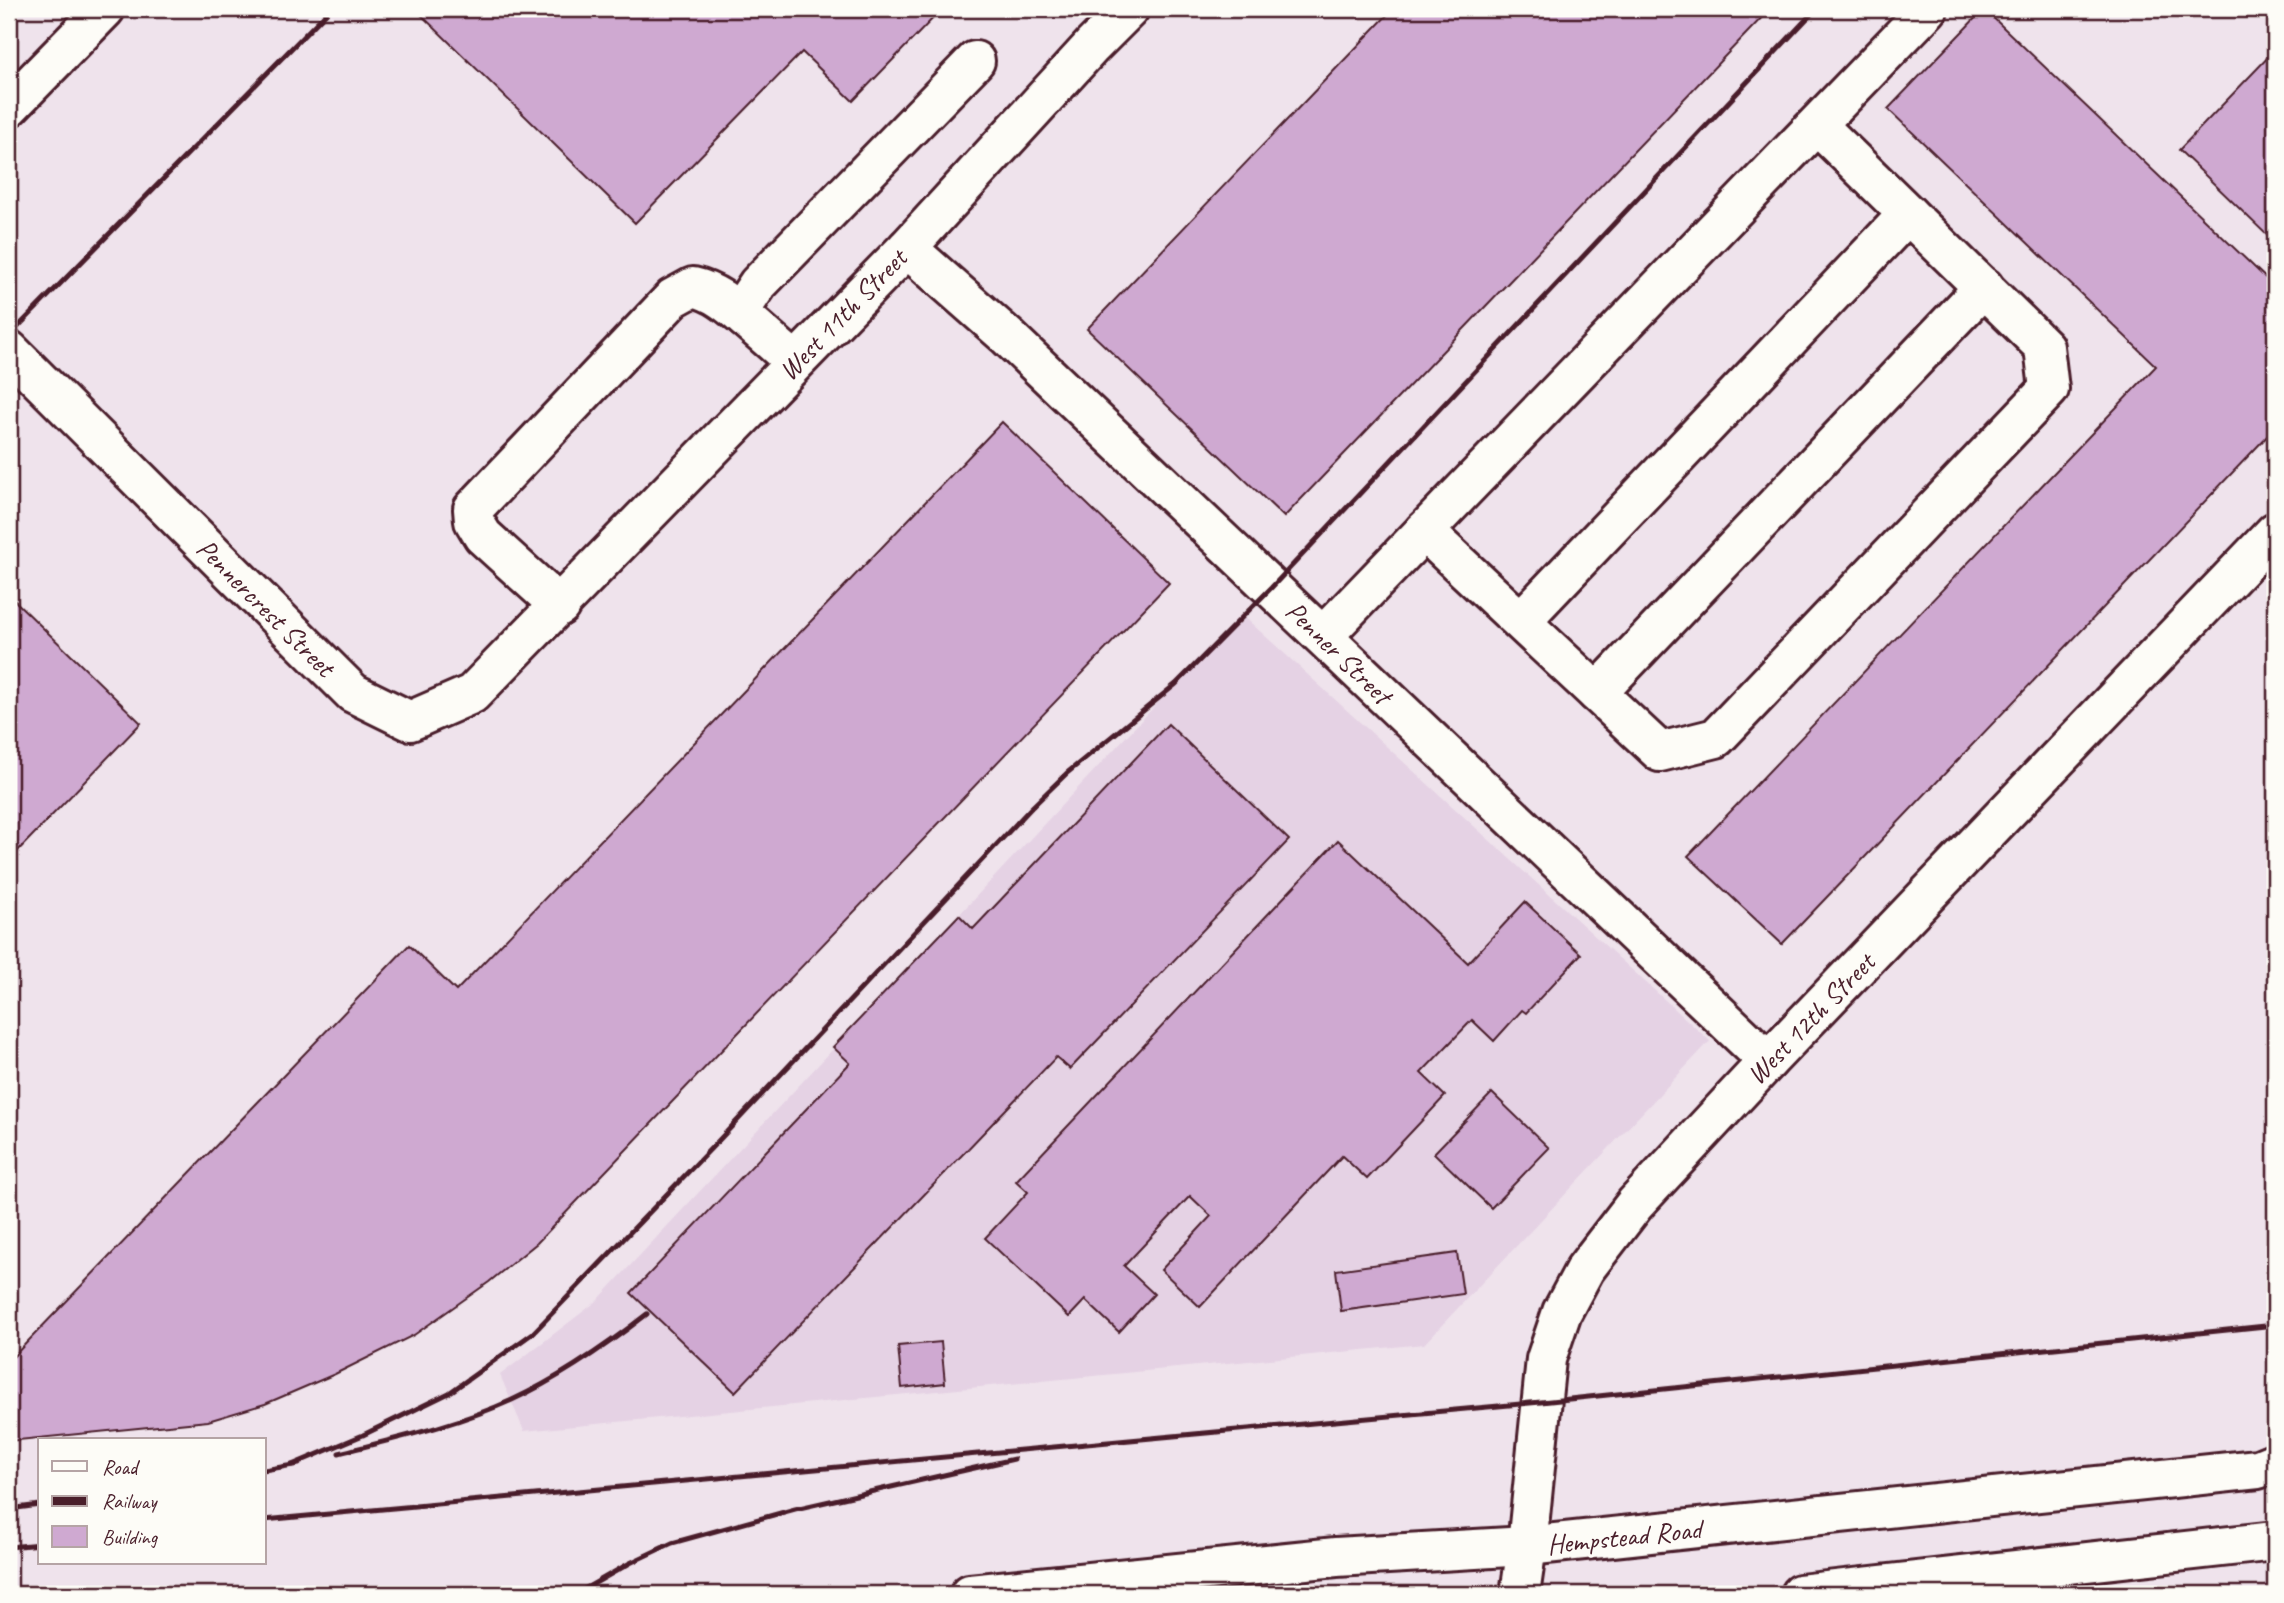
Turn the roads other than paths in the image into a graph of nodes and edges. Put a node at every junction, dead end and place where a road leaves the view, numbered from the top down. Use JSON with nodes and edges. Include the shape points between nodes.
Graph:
{"nodes":[{"id":1,"x":104,"y":9,"type":"edge"},
{"id":2,"x":1129,"y":9,"type":"edge"},
{"id":3,"x":1928,"y":9,"type":"edge"},
{"id":4,"x":975,"y":61,"type":"dead end"},
{"id":5,"x":16,"y":87,"type":"edge"},
{"id":6,"x":1817,"y":125,"type":"junction"},
{"id":7,"x":1908,"y":214,"type":"junction"},
{"id":8,"x":907,"y":248,"type":"junction"},
{"id":9,"x":1984,"y":287,"type":"junction"},
{"id":10,"x":746,"y":319,"type":"junction"},
{"id":11,"x":9,"y":350,"type":"edge"},
{"id":12,"x":795,"y":362,"type":"junction"},
{"id":13,"x":1424,"y":531,"type":"junction"},
{"id":14,"x":2275,"y":532,"type":"edge"},
{"id":15,"x":555,"y":611,"type":"junction"},
{"id":16,"x":1521,"y":621,"type":"junction"},
{"id":17,"x":1323,"y":636,"type":"junction"},
{"id":18,"x":1597,"y":693,"type":"junction"},
{"id":19,"x":1768,"y":1060,"type":"junction"},
{"id":20,"x":2275,"y":1462,"type":"edge"},
{"id":21,"x":2275,"y":1541,"type":"edge"},
{"id":22,"x":1527,"y":1546,"type":"junction"},
{"id":23,"x":1950,"y":1586,"type":"edge"},
{"id":24,"x":1879,"y":1590,"type":"edge"},
{"id":25,"x":970,"y":1594,"type":"edge"},
{"id":26,"x":1520,"y":1594,"type":"edge"},
{"id":27,"x":1800,"y":1594,"type":"edge"}],
"edges":[{"from":1,"to":5,"type":"street"},
{"from":2,"to":8,"type":"street","name":"West 11th Street"},
{"from":3,"to":6,"type":"street"},
{"from":4,"to":10,"type":"street","via":[[758,284],[744,305]]},
{"from":6,"to":7,"type":"street"},
{"from":6,"to":13,"type":"street"},
{"from":7,"to":9,"type":"street"},
{"from":7,"to":16,"type":"street"},
{"from":8,"to":12,"type":"street","name":"West 11th Street"},
{"from":8,"to":17,"type":"street","name":"Penner Street","via":[[1008,337]]},
{"from":9,"to":18,"type":"street"},
{"from":9,"to":18,"type":"street","via":[[2044,347],[2049,389],[2030,409],[1716,738],[1660,752]]},
{"from":10,"to":12,"type":"street"},
{"from":10,"to":15,"type":"street","via":[[707,290],[693,286],[673,298],[473,509],[474,522],[483,536]]},
{"from":11,"to":15,"type":"street","name":"Pennercrest Street","via":[[353,693],[410,721],[472,694]]},
{"from":12,"to":15,"type":"street","name":"West 11th Street"},
{"from":13,"to":16,"type":"street"},
{"from":13,"to":17,"type":"street"},
{"from":14,"to":19,"type":"street","name":"West 12th Street"},
{"from":16,"to":18,"type":"street"},
{"from":17,"to":19,"type":"street","name":"Penner Street"},
{"from":19,"to":22,"type":"street","name":"West 12th Street","via":[[1635,1204],[1585,1269],[1562,1312],[1546,1360]]},
{"from":20,"to":22,"type":"street","name":"Hempstead Road","via":[[2258,1469]]},
{"from":21,"to":23,"type":"street"},
{"from":22,"to":25,"type":"street","name":"Hempstead Road","via":[[1336,1557]]},
{"from":22,"to":26,"type":"street","name":"West 12th Street"},
{"from":23,"to":24,"type":"street"},
{"from":24,"to":27,"type":"street"}]}
